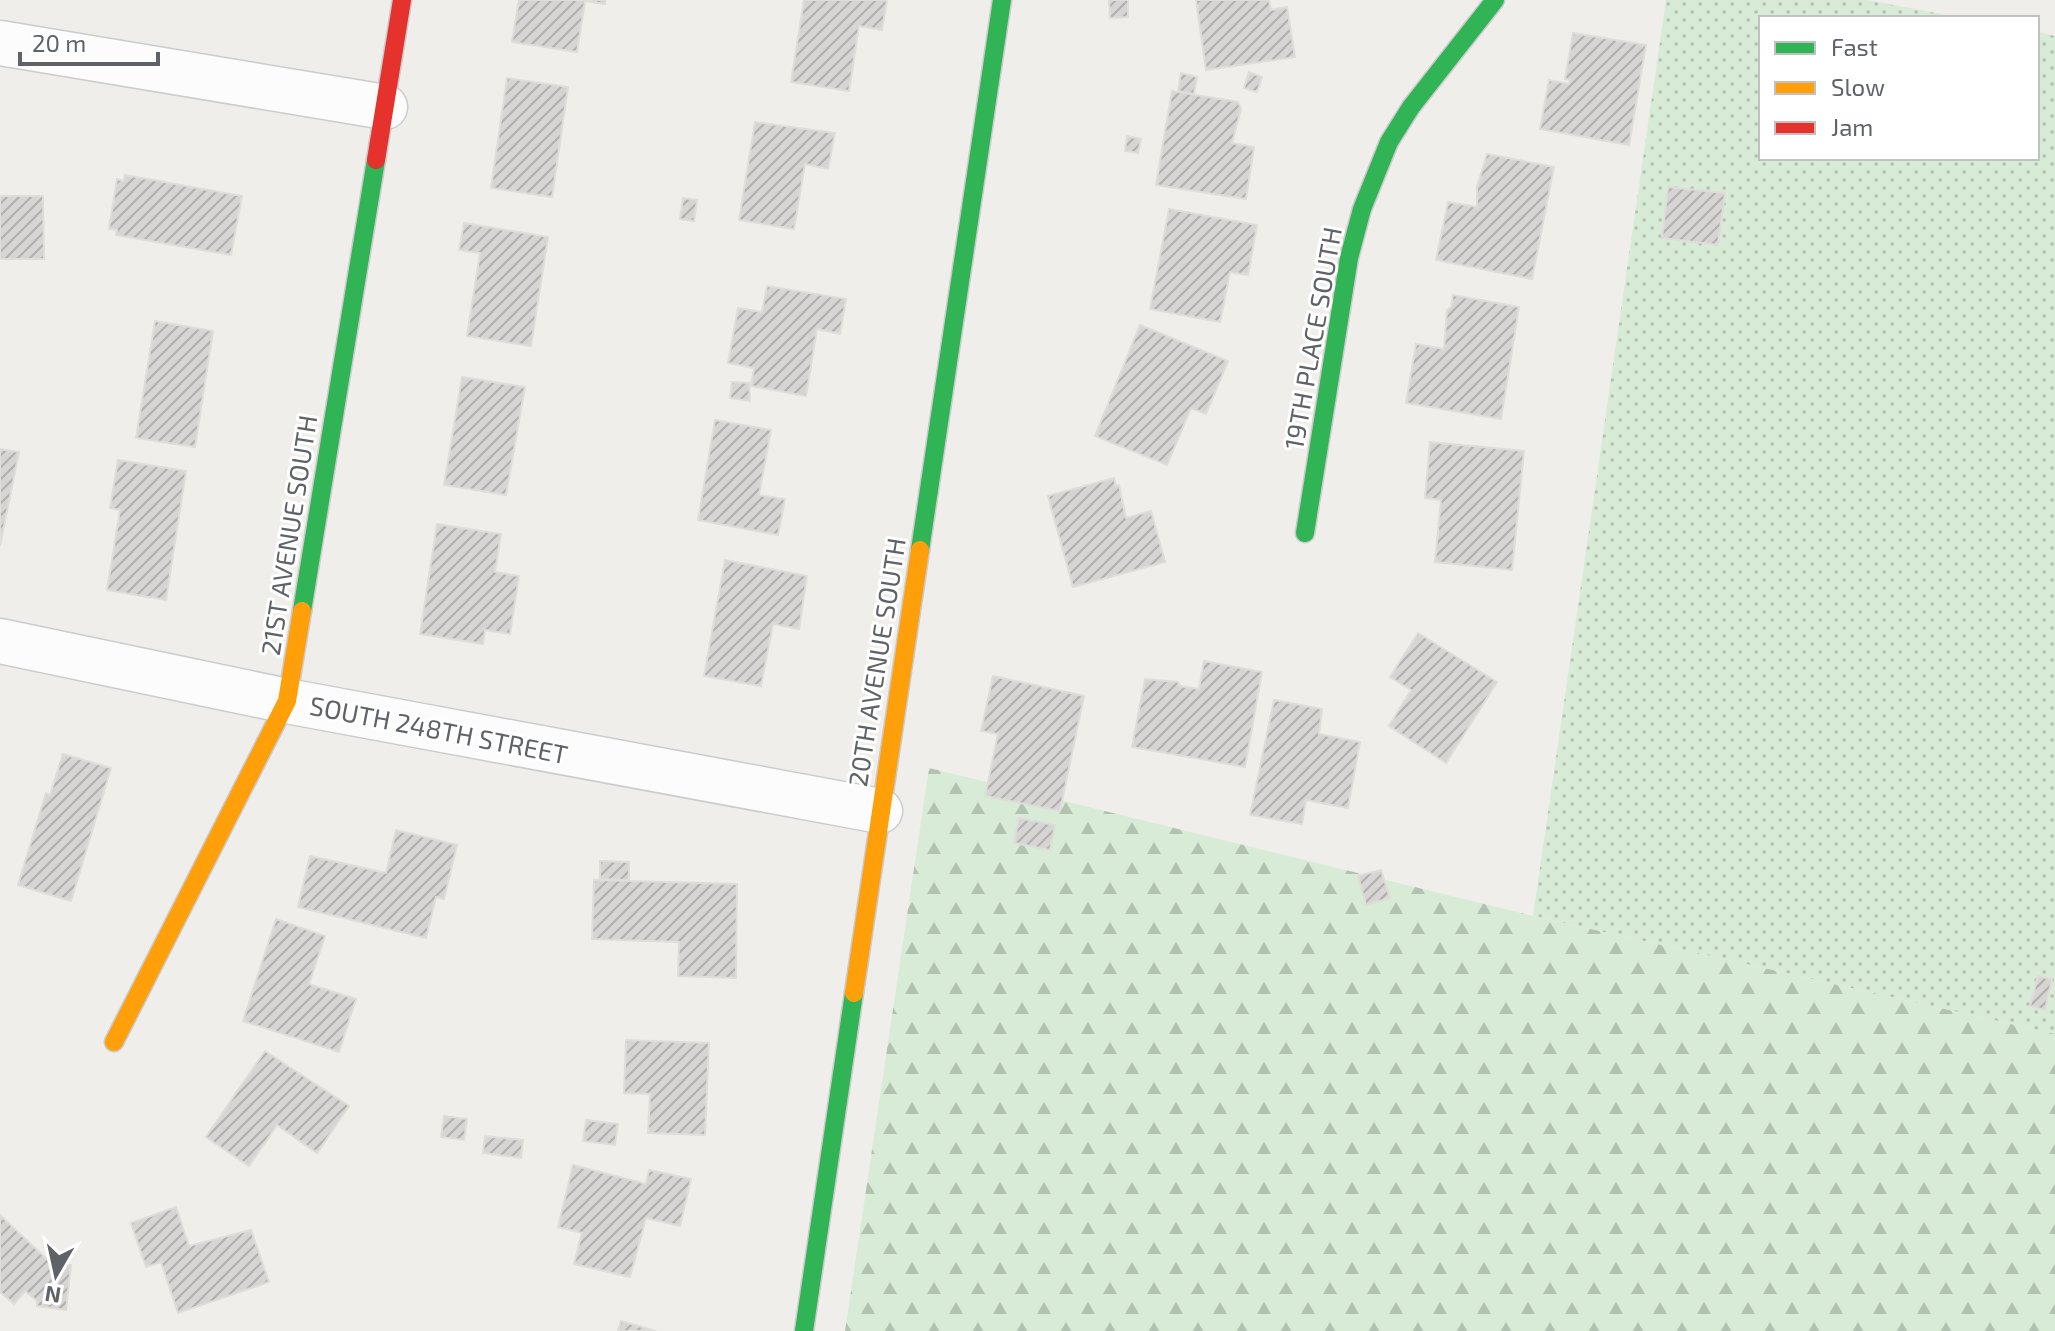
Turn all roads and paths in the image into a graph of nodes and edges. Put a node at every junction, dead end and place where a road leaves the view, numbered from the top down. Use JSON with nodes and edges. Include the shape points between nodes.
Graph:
{"nodes":[{"id":1,"x":402,"y":0,"type":"edge"},
{"id":2,"x":1002,"y":0,"type":"edge"},
{"id":3,"x":1495,"y":0,"type":"edge"},
{"id":4,"x":0,"y":43,"type":"edge"},
{"id":5,"x":385,"y":107,"type":"junction"},
{"id":6,"x":1305,"y":533,"type":"dead end"},
{"id":7,"x":0,"y":641,"type":"edge"},
{"id":8,"x":287,"y":701,"type":"junction"},
{"id":9,"x":880,"y":811,"type":"junction"},
{"id":10,"x":114,"y":1042,"type":"dead end"},
{"id":11,"x":804,"y":1331,"type":"edge"}],
"edges":[{"from":1,"to":5,"type":"street","name":"21ST AVENUE SOUTH"},
{"from":2,"to":9,"type":"street","name":"20TH AVENUE SOUTH"},
{"from":3,"to":6,"type":"street","name":"19TH PLACE SOUTH","via":[[1405,115],[1362,209],[1349,258]]},
{"from":4,"to":5,"type":"street"},
{"from":5,"to":8,"type":"street","name":"21ST AVENUE SOUTH"},
{"from":7,"to":8,"type":"street","name":"SOUTH 248TH STREET"},
{"from":8,"to":9,"type":"street","name":"SOUTH 248TH STREET"},
{"from":8,"to":10,"type":"street","name":"21ST AVENUE SOUTH"},
{"from":9,"to":11,"type":"street","name":"20TH AVENUE SOUTH"}]}
